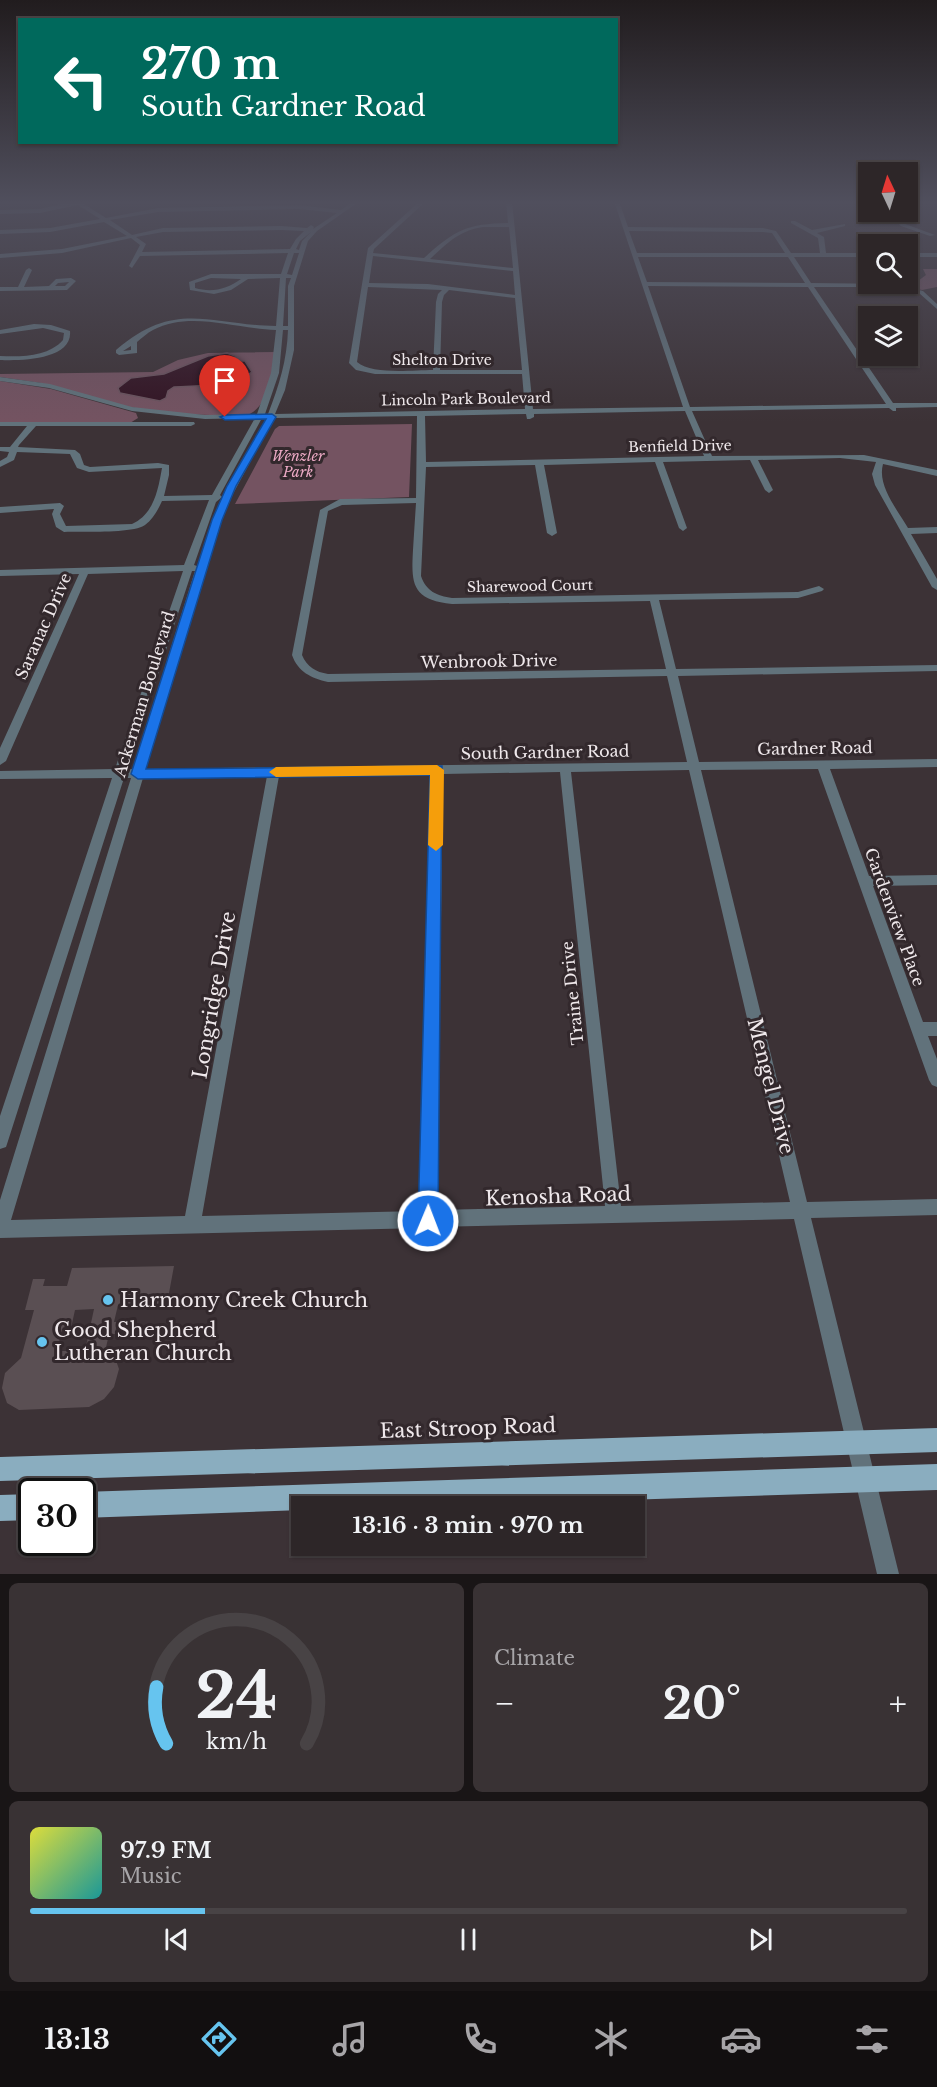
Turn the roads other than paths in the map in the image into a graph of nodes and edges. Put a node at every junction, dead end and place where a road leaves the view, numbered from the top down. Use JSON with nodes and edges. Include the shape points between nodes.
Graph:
{"nodes":[{"id":1,"x":27,"y":274,"type":"edge"},
{"id":2,"x":367,"y":274,"type":"edge"},
{"id":3,"x":516,"y":274,"type":"edge"},
{"id":4,"x":641,"y":274,"type":"edge"},
{"id":5,"x":803,"y":274,"type":"edge"},
{"id":6,"x":246,"y":276,"type":"junction"},
{"id":7,"x":285,"y":276,"type":"junction"},
{"id":8,"x":294,"y":276,"type":"joint"},
{"id":9,"x":644,"y":284,"type":"junction"},
{"id":10,"x":809,"y":284,"type":"junction"},
{"id":11,"x":365,"y":285,"type":"junction"},
{"id":12,"x":51,"y":288,"type":"dead end"},
{"id":13,"x":3,"y":289,"type":"edge"},
{"id":14,"x":20,"y":289,"type":"junction"},
{"id":15,"x":447,"y":289,"type":"junction"},
{"id":16,"x":0,"y":297,"type":"edge"},
{"id":17,"x":519,"y":297,"type":"junction"},
{"id":18,"x":937,"y":306,"type":"edge"},
{"id":19,"x":280,"y":327,"type":"junction"},
{"id":20,"x":290,"y":327,"type":"junction"},
{"id":21,"x":0,"y":332,"type":"edge"},
{"id":22,"x":134,"y":341,"type":"dead end"},
{"id":23,"x":0,"y":358,"type":"edge"},
{"id":24,"x":525,"y":372,"type":"junction"},
{"id":25,"x":436,"y":373,"type":"junction"},
{"id":26,"x":0,"y":379,"type":"edge"},
{"id":27,"x":937,"y":407,"type":"edge"},
{"id":28,"x":892,"y":408,"type":"junction"},
{"id":29,"x":688,"y":411,"type":"junction"},
{"id":30,"x":529,"y":414,"type":"junction"},
{"id":31,"x":421,"y":416,"type":"junction"},
{"id":32,"x":258,"y":419,"type":"junction"},
{"id":33,"x":270,"y":419,"type":"junction"},
{"id":34,"x":0,"y":424,"type":"edge"},
{"id":35,"x":21,"y":425,"type":"junction"},
{"id":36,"x":33,"y":425,"type":"junction"},
{"id":37,"x":4,"y":450,"type":"edge"},
{"id":38,"x":753,"y":458,"type":"junction"},
{"id":39,"x":709,"y":459,"type":"junction"},
{"id":40,"x":658,"y":460,"type":"junction"},
{"id":41,"x":880,"y":460,"type":"junction"},
{"id":42,"x":540,"y":462,"type":"junction"},
{"id":43,"x":0,"y":465,"type":"edge"},
{"id":44,"x":422,"y":465,"type":"junction"},
{"id":45,"x":937,"y":474,"type":"edge"},
{"id":46,"x":769,"y":490,"type":"dead end"},
{"id":47,"x":159,"y":499,"type":"junction"},
{"id":48,"x":212,"y":500,"type":"junction"},
{"id":49,"x":225,"y":500,"type":"junction"},
{"id":50,"x":420,"y":500,"type":"junction"},
{"id":51,"x":0,"y":510,"type":"edge"},
{"id":52,"x":683,"y":528,"type":"dead end"},
{"id":53,"x":937,"y":530,"type":"edge"},
{"id":54,"x":905,"y":531,"type":"junction"},
{"id":55,"x":552,"y":533,"type":"dead end"},
{"id":56,"x":187,"y":568,"type":"junction"},
{"id":57,"x":201,"y":568,"type":"junction"},
{"id":58,"x":85,"y":570,"type":"junction"},
{"id":59,"x":0,"y":573,"type":"edge"},
{"id":60,"x":937,"y":586,"type":"edge"},
{"id":61,"x":819,"y":590,"type":"dead end"},
{"id":62,"x":654,"y":598,"type":"junction"},
{"id":63,"x":937,"y":668,"type":"edge"},
{"id":64,"x":672,"y":673,"type":"junction"},
{"id":65,"x":0,"y":761,"type":"edge"},
{"id":66,"x":937,"y":763,"type":"edge"},
{"id":67,"x":822,"y":764,"type":"junction"},
{"id":68,"x":694,"y":767,"type":"junction"},
{"id":69,"x":565,"y":768,"type":"junction"},
{"id":70,"x":437,"y":770,"type":"junction"},
{"id":71,"x":274,"y":772,"type":"junction"},
{"id":72,"x":121,"y":774,"type":"junction"},
{"id":73,"x":138,"y":774,"type":"junction"},
{"id":74,"x":0,"y":775,"type":"edge"},
{"id":75,"x":937,"y":880,"type":"edge"},
{"id":76,"x":865,"y":881,"type":"junction"},
{"id":77,"x":918,"y":1029,"type":"junction"},
{"id":78,"x":937,"y":1029,"type":"edge"},
{"id":79,"x":937,"y":1080,"type":"edge"},
{"id":80,"x":0,"y":1142,"type":"edge"},
{"id":81,"x":937,"y":1208,"type":"edge"},
{"id":82,"x":801,"y":1211,"type":"junction"},
{"id":83,"x":614,"y":1215,"type":"junction"},
{"id":84,"x":428,"y":1221,"type":"junction"},
{"id":85,"x":192,"y":1225,"type":"junction"},
{"id":86,"x":0,"y":1228,"type":"edge"},
{"id":87,"x":937,"y":1440,"type":"edge"},
{"id":88,"x":857,"y":1441,"type":"junction"},
{"id":89,"x":0,"y":1469,"type":"edge"},
{"id":90,"x":937,"y":1477,"type":"edge"},
{"id":91,"x":866,"y":1479,"type":"junction"},
{"id":92,"x":96,"y":1505,"type":"edge"},
{"id":93,"x":18,"y":1507,"type":"edge"},
{"id":94,"x":0,"y":1508,"type":"edge"},
{"id":95,"x":888,"y":1574,"type":"edge"}],
"edges":[{"from":1,"to":14,"type":"street"},
{"from":2,"to":11,"type":"street"},
{"from":3,"to":17,"type":"street"},
{"from":4,"to":9,"type":"street"},
{"from":5,"to":10,"type":"street"},
{"from":6,"to":6,"type":"street","via":[[205,277],[191,285],[199,292],[215,292],[233,287]]},
{"from":6,"to":7,"type":"street"},
{"from":7,"to":8,"type":"street"},
{"from":7,"to":19,"type":"street","name":"Ackerman Boulevard","via":[[278,303]]},
{"from":8,"to":20,"type":"street","name":"Ackerman Boulevard"},
{"from":9,"to":10,"type":"street"},
{"from":9,"to":29,"type":"street"},
{"from":10,"to":18,"type":"street","via":[[901,286],[921,292]]},
{"from":10,"to":28,"type":"street"},
{"from":11,"to":15,"type":"street"},
{"from":11,"to":25,"type":"street","name":"Shelton Drive","via":[[352,361],[359,368],[375,372]]},
{"from":12,"to":14,"type":"street"},
{"from":13,"to":14,"type":"street"},
{"from":13,"to":16,"type":"street"},
{"from":15,"to":17,"type":"street"},
{"from":15,"to":25,"type":"street","via":[[439,302]]},
{"from":17,"to":24,"type":"street"},
{"from":19,"to":20,"type":"street"},
{"from":19,"to":22,"type":"street","via":[[177,321],[153,327]]},
{"from":19,"to":32,"type":"street","name":"Ackerman Boulevard","via":[[275,373]]},
{"from":20,"to":33,"type":"street","name":"Ackerman Boulevard","via":[[287,370]]},
{"from":21,"to":23,"type":"street","via":[[49,325],[68,332],[68,337],[64,345],[40,356]]},
{"from":24,"to":25,"type":"street","name":"Shelton Drive"},
{"from":24,"to":30,"type":"street"},
{"from":26,"to":32,"type":"street","name":"Lincoln Park Boulevard","via":[[50,386],[152,413]]},
{"from":27,"to":28,"type":"street","name":"Lincoln Park Boulevard"},
{"from":28,"to":29,"type":"street","name":"Lincoln Park Boulevard"},
{"from":29,"to":30,"type":"street","name":"Lincoln Park Boulevard"},
{"from":29,"to":39,"type":"street"},
{"from":30,"to":31,"type":"street","name":"Lincoln Park Boulevard"},
{"from":31,"to":33,"type":"street","name":"Lincoln Park Boulevard"},
{"from":31,"to":44,"type":"street","name":"Sharewood Court"},
{"from":32,"to":33,"type":"street","name":"Lincoln Park Boulevard"},
{"from":32,"to":36,"type":"street","name":"Lincoln Park Boulevard"},
{"from":32,"to":48,"type":"street","name":"Ackerman Boulevard"},
{"from":33,"to":49,"type":"street","name":"Ackerman Boulevard"},
{"from":34,"to":35,"type":"street","name":"Lincoln Park Boulevard"},
{"from":35,"to":36,"type":"street","name":"Lincoln Park Boulevard"},
{"from":35,"to":37,"type":"street"},
{"from":36,"to":37,"type":"street"},
{"from":37,"to":43,"type":"street","via":[[11,458]]},
{"from":37,"to":47,"type":"street","via":[[72,452],[80,466],[89,470],[164,466]]},
{"from":38,"to":39,"type":"street","name":"Benfield Drive"},
{"from":38,"to":41,"type":"street","name":"Benfield Drive","via":[[840,456]]},
{"from":38,"to":46,"type":"street"},
{"from":39,"to":40,"type":"street","name":"Benfield Drive"},
{"from":40,"to":42,"type":"street","name":"Benfield Drive"},
{"from":40,"to":52,"type":"street"},
{"from":41,"to":45,"type":"street","name":"Benfield Drive"},
{"from":41,"to":54,"type":"street","via":[[876,474],[879,485]]},
{"from":42,"to":44,"type":"street","name":"Benfield Drive"},
{"from":42,"to":55,"type":"street"},
{"from":44,"to":50,"type":"street","name":"Sharewood Court"},
{"from":47,"to":48,"type":"street"},
{"from":47,"to":51,"type":"street","via":[[142,524],[132,528],[64,529],[56,514],[60,507]]},
{"from":48,"to":49,"type":"street"},
{"from":48,"to":56,"type":"street","name":"Ackerman Boulevard"},
{"from":49,"to":57,"type":"street","name":"Ackerman Boulevard"},
{"from":50,"to":62,"type":"street","name":"Sharewood Court","via":[[416,576],[429,596],[452,601]]},
{"from":50,"to":64,"type":"street","name":"Wenbrook Drive","via":[[340,502],[324,510],[297,655],[309,672],[328,678]]},
{"from":53,"to":54,"type":"street"},
{"from":54,"to":60,"type":"street"},
{"from":56,"to":57,"type":"street"},
{"from":56,"to":58,"type":"street"},
{"from":56,"to":72,"type":"street","name":"Ackerman Boulevard"},
{"from":57,"to":73,"type":"street","name":"Ackerman Boulevard"},
{"from":58,"to":59,"type":"street"},
{"from":58,"to":65,"type":"street","name":"Saranac Drive"},
{"from":61,"to":62,"type":"street","name":"Sharewood Court","via":[[798,596]]},
{"from":62,"to":64,"type":"street","name":"Mengel Drive"},
{"from":63,"to":64,"type":"street","name":"Wenbrook Drive"},
{"from":64,"to":68,"type":"street","name":"Mengel Drive"},
{"from":66,"to":67,"type":"street","name":"Gardner Road"},
{"from":67,"to":68,"type":"street","name":"Gardner Road"},
{"from":67,"to":76,"type":"street","name":"Gardenview Place"},
{"from":68,"to":69,"type":"street","name":"South Gardner Road"},
{"from":68,"to":82,"type":"street","name":"Mengel Drive"},
{"from":69,"to":70,"type":"street","name":"South Gardner Road"},
{"from":69,"to":83,"type":"street","name":"Traine Drive"},
{"from":70,"to":71,"type":"street","name":"South Gardner Road"},
{"from":70,"to":84,"type":"street"},
{"from":71,"to":73,"type":"street","name":"South Gardner Road"},
{"from":71,"to":85,"type":"street","name":"Longridge Drive"},
{"from":72,"to":73,"type":"street","name":"South Gardner Road"},
{"from":72,"to":74,"type":"street","name":"South Gardner Road"},
{"from":72,"to":80,"type":"street","name":"Ackerman Boulevard"},
{"from":73,"to":86,"type":"street","name":"Ackerman Boulevard"},
{"from":75,"to":76,"type":"street"},
{"from":76,"to":77,"type":"street","name":"Gardenview Place"},
{"from":77,"to":78,"type":"street"},
{"from":77,"to":79,"type":"street","name":"Gardenview Place"},
{"from":81,"to":82,"type":"street","name":"Kenosha Road"},
{"from":82,"to":83,"type":"street","name":"Kenosha Road"},
{"from":82,"to":88,"type":"street","name":"Mengel Drive"},
{"from":83,"to":84,"type":"street","name":"Kenosha Road"},
{"from":84,"to":85,"type":"street","name":"Kenosha Road"},
{"from":85,"to":86,"type":"street","name":"Kenosha Road"},
{"from":87,"to":88,"type":"main road","name":"East Stroop Road"},
{"from":88,"to":89,"type":"main road","name":"East Stroop Road"},
{"from":88,"to":91,"type":"street","name":"Mengel Drive"},
{"from":90,"to":91,"type":"main road"},
{"from":91,"to":92,"type":"main road"},
{"from":91,"to":95,"type":"street","name":"Mengel Drive"},
{"from":93,"to":94,"type":"main road"}]}
